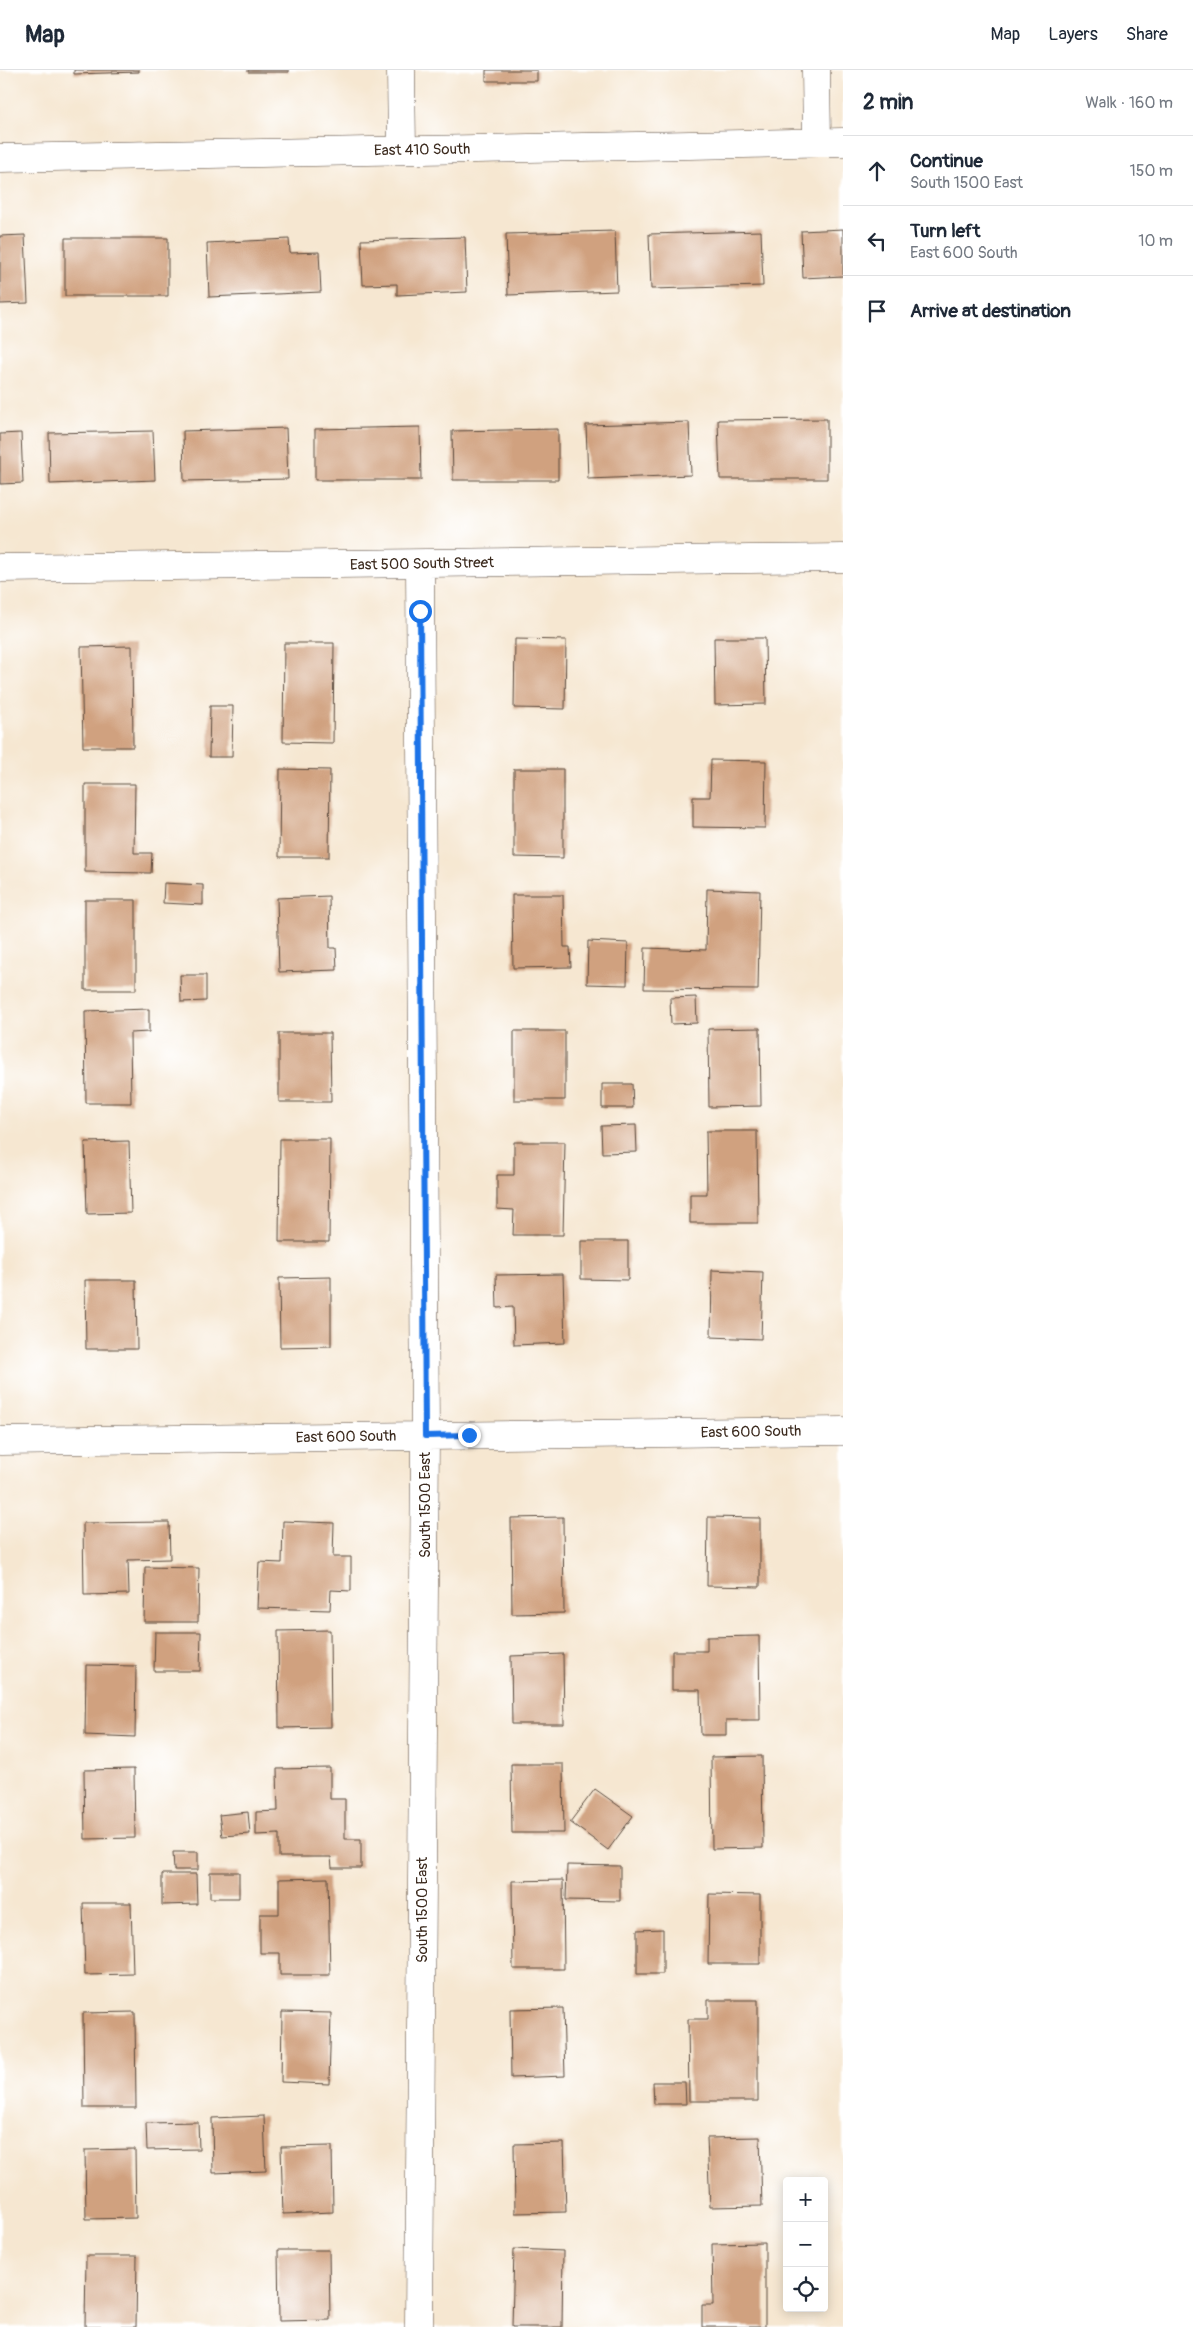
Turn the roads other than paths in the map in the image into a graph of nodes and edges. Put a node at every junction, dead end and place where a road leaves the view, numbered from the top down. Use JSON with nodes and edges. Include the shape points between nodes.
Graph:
{"nodes":[{"id":1,"x":401,"y":70,"type":"edge"},
{"id":2,"x":816,"y":70,"type":"edge"},
{"id":3,"x":830,"y":142,"type":"edge"},
{"id":4,"x":402,"y":150,"type":"junction"},
{"id":5,"x":0,"y":158,"type":"edge"},
{"id":6,"x":843,"y":558,"type":"edge"},
{"id":7,"x":420,"y":564,"type":"junction"},
{"id":8,"x":0,"y":568,"type":"edge"},
{"id":9,"x":843,"y":1431,"type":"edge"},
{"id":10,"x":425,"y":1436,"type":"junction"},
{"id":11,"x":0,"y":1441,"type":"edge"},
{"id":12,"x":419,"y":2327,"type":"edge"}],
"edges":[{"from":1,"to":4,"type":"street"},
{"from":2,"to":3,"type":"street"},
{"from":3,"to":4,"type":"street","name":"East 410 South"},
{"from":4,"to":5,"type":"street","name":"East 410 South"},
{"from":6,"to":7,"type":"street","name":"East 500 South Street"},
{"from":7,"to":8,"type":"street","name":"East 500 South Street"},
{"from":7,"to":10,"type":"street","name":"South 1500 East"},
{"from":9,"to":10,"type":"street","name":"East 600 South"},
{"from":10,"to":11,"type":"street","name":"East 600 South"},
{"from":10,"to":12,"type":"street","name":"South 1500 East"}]}
